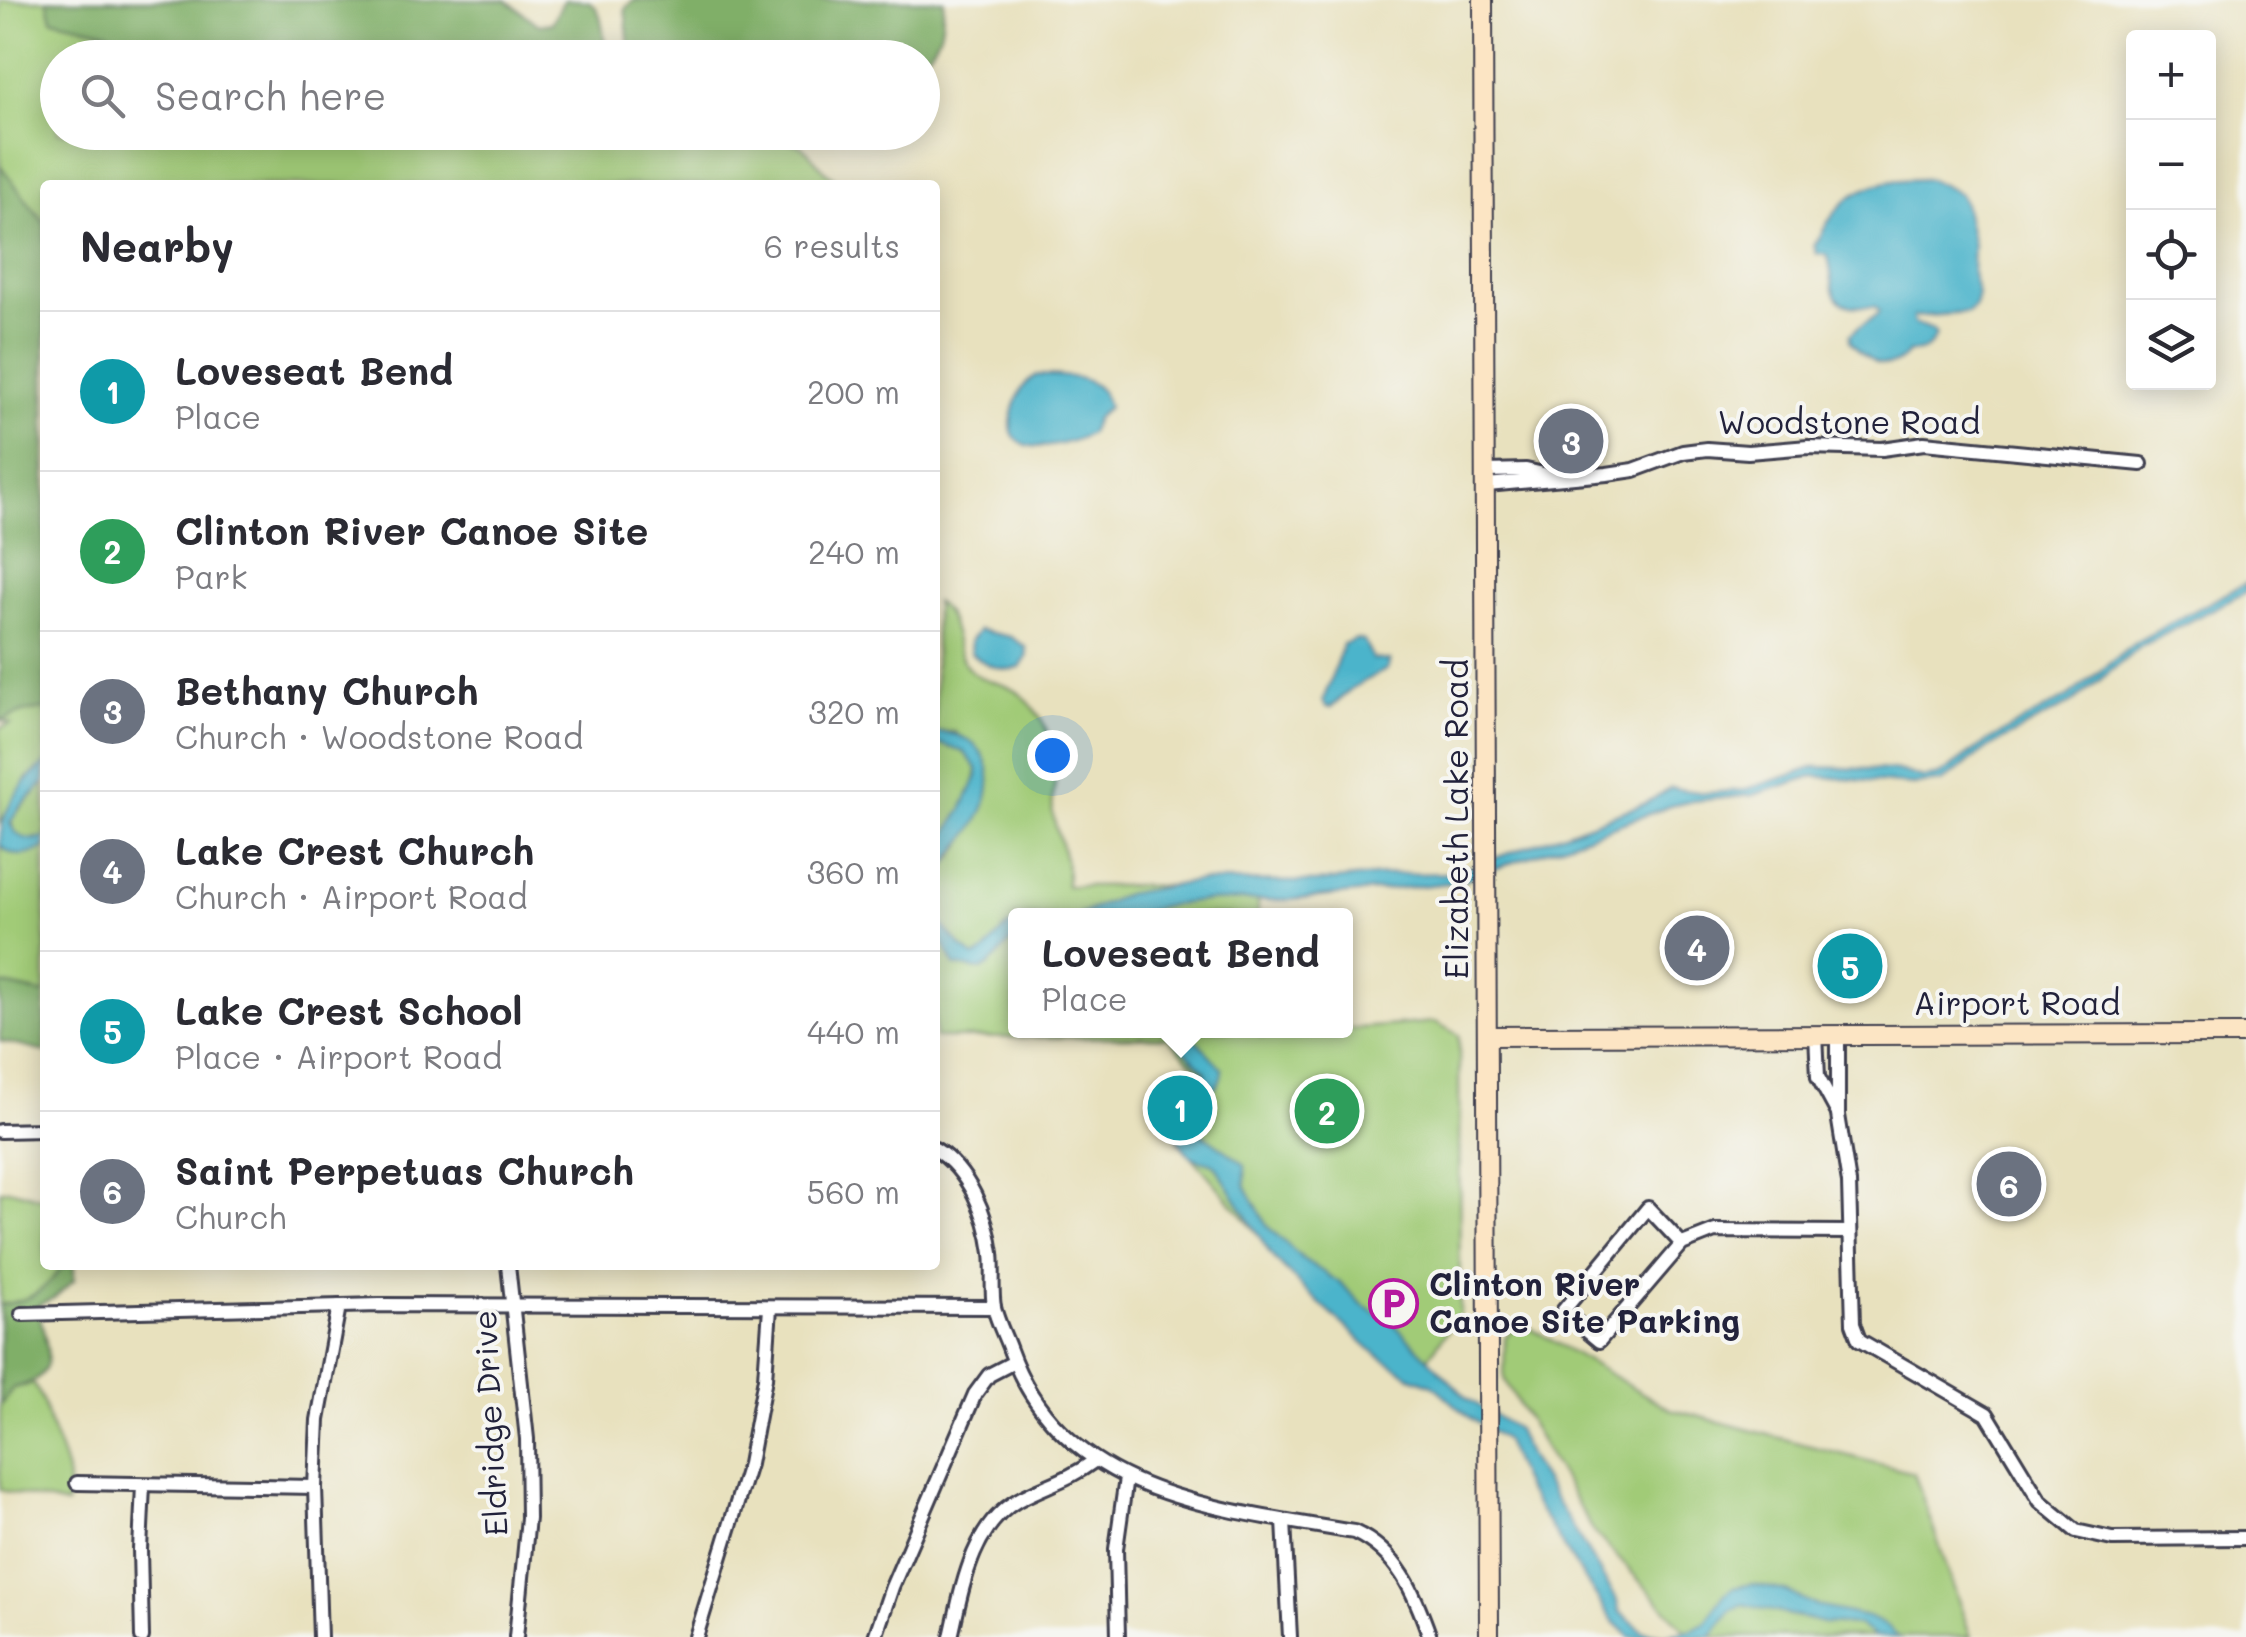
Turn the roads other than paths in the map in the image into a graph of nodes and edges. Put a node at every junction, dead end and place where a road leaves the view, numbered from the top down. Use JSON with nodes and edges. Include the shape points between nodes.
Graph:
{"nodes":[{"id":1,"x":1484,"y":0,"type":"edge"},
{"id":2,"x":2141,"y":464,"type":"dead end"},
{"id":3,"x":1487,"y":478,"type":"junction"},
{"id":4,"x":1816,"y":1034,"type":"junction"},
{"id":5,"x":1838,"y":1034,"type":"junction"},
{"id":6,"x":2246,"y":1034,"type":"edge"},
{"id":7,"x":1488,"y":1036,"type":"junction"},
{"id":8,"x":1838,"y":1114,"type":"junction"},
{"id":9,"x":40,"y":1130,"type":"edge"},
{"id":10,"x":0,"y":1131,"type":"edge"},
{"id":11,"x":940,"y":1154,"type":"edge"},
{"id":12,"x":1850,"y":1232,"type":"junction"},
{"id":13,"x":1682,"y":1244,"type":"junction"},
{"id":14,"x":509,"y":1270,"type":"edge"},
{"id":15,"x":339,"y":1306,"type":"junction"},
{"id":16,"x":514,"y":1306,"type":"junction"},
{"id":17,"x":994,"y":1307,"type":"junction"},
{"id":18,"x":770,"y":1308,"type":"junction"},
{"id":19,"x":22,"y":1314,"type":"dead end"},
{"id":20,"x":1014,"y":1362,"type":"junction"},
{"id":21,"x":1094,"y":1461,"type":"junction"},
{"id":22,"x":1126,"y":1478,"type":"junction"},
{"id":23,"x":77,"y":1483,"type":"dead end"},
{"id":24,"x":144,"y":1485,"type":"junction"},
{"id":25,"x":315,"y":1486,"type":"junction"},
{"id":26,"x":1284,"y":1522,"type":"junction"},
{"id":27,"x":2246,"y":1538,"type":"edge"},
{"id":28,"x":142,"y":1637,"type":"edge"},
{"id":29,"x":320,"y":1637,"type":"edge"},
{"id":30,"x":516,"y":1637,"type":"edge"},
{"id":31,"x":696,"y":1637,"type":"edge"},
{"id":32,"x":875,"y":1637,"type":"edge"},
{"id":33,"x":951,"y":1637,"type":"edge"},
{"id":34,"x":1118,"y":1637,"type":"edge"},
{"id":35,"x":1290,"y":1637,"type":"edge"},
{"id":36,"x":1430,"y":1637,"type":"edge"},
{"id":37,"x":1489,"y":1637,"type":"edge"}],
"edges":[{"from":1,"to":3,"type":"street","name":"Elizabeth Lake Road"},
{"from":2,"to":3,"type":"street","name":"Woodstone Road","via":[[1924,444],[1707,449],[1634,470],[1526,484]]},
{"from":3,"to":7,"type":"street","name":"Elizabeth Lake Road"},
{"from":4,"to":5,"type":"street","name":"Airport Road"},
{"from":4,"to":7,"type":"street","name":"Airport Road"},
{"from":4,"to":8,"type":"street","via":[[1818,1077]]},
{"from":5,"to":6,"type":"street","name":"Airport Road"},
{"from":5,"to":8,"type":"street"},
{"from":7,"to":37,"type":"street","name":"Elizabeth Lake Road"},
{"from":8,"to":12,"type":"street"},
{"from":9,"to":10,"type":"street"},
{"from":11,"to":17,"type":"street","via":[[961,1173],[985,1221]]},
{"from":12,"to":13,"type":"street","via":[[1715,1231]]},
{"from":12,"to":27,"type":"street","via":[[1859,1340],[1987,1414],[2055,1517],[2076,1531],[2112,1539]]},
{"from":13,"to":13,"type":"street","via":[[1599,1341],[1563,1311],[1648,1208]]},
{"from":14,"to":16,"type":"street","name":"Eldridge Drive"},
{"from":15,"to":16,"type":"street"},
{"from":15,"to":19,"type":"street"},
{"from":15,"to":25,"type":"street","via":[[322,1389]]},
{"from":16,"to":18,"type":"street"},
{"from":16,"to":30,"type":"street","name":"Eldridge Drive","via":[[528,1518]]},
{"from":17,"to":18,"type":"street"},
{"from":17,"to":20,"type":"street"},
{"from":18,"to":31,"type":"street","via":[[750,1464]]},
{"from":20,"to":21,"type":"street","via":[[1042,1409]]},
{"from":20,"to":32,"type":"street","via":[[989,1375],[975,1394]]},
{"from":21,"to":22,"type":"street"},
{"from":21,"to":33,"type":"street","via":[[996,1517],[969,1566]]},
{"from":22,"to":26,"type":"street","via":[[1200,1504]]},
{"from":22,"to":34,"type":"street","via":[[1116,1550]]},
{"from":23,"to":24,"type":"street"},
{"from":24,"to":25,"type":"street"},
{"from":24,"to":28,"type":"street"},
{"from":25,"to":29,"type":"street"},
{"from":26,"to":35,"type":"street"},
{"from":26,"to":36,"type":"street","via":[[1370,1539],[1409,1585]]}]}
